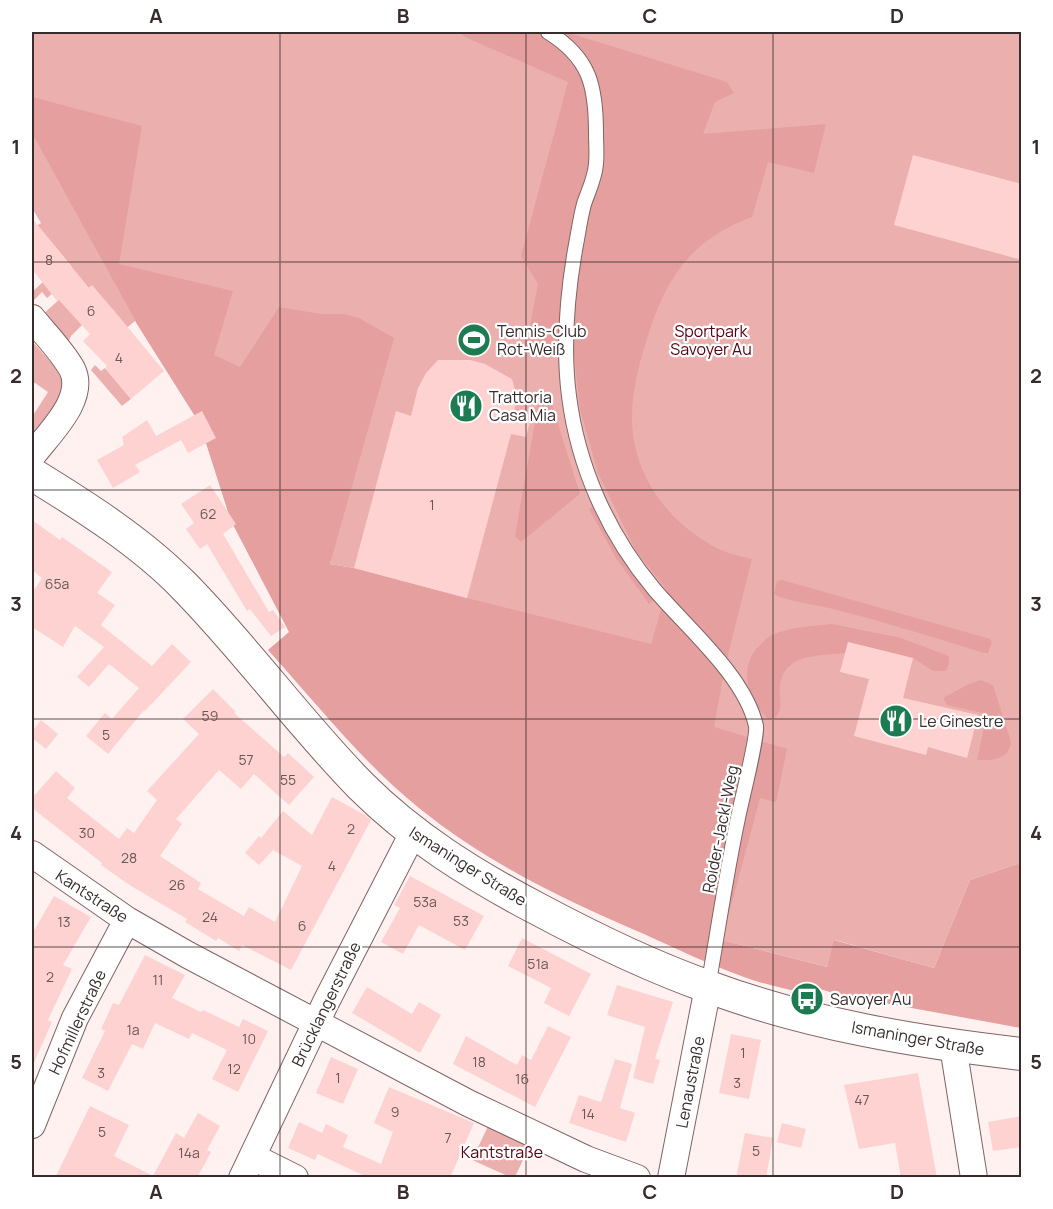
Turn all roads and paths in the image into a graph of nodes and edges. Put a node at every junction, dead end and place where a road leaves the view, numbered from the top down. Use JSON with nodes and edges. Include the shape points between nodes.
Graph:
{"nodes":[{"id":1,"x":548,"y":32,"type":"edge"},
{"id":2,"x":32,"y":318,"type":"edge"},
{"id":3,"x":32,"y":456,"type":"edge"},
{"id":4,"x":32,"y":474,"type":"edge"},
{"id":5,"x":413,"y":833,"type":"junction"},
{"id":6,"x":32,"y":854,"type":"edge"},
{"id":7,"x":127,"y":920,"type":"junction"},
{"id":8,"x":708,"y":987,"type":"junction"},
{"id":9,"x":317,"y":1022,"type":"junction"},
{"id":10,"x":953,"y":1046,"type":"junction"},
{"id":11,"x":1022,"y":1054,"type":"edge"},
{"id":12,"x":32,"y":1125,"type":"edge"},
{"id":13,"x":248,"y":1167,"type":"edge"},
{"id":14,"x":295,"y":1178,"type":"edge"},
{"id":15,"x":637,"y":1178,"type":"edge"},
{"id":16,"x":671,"y":1178,"type":"edge"},
{"id":17,"x":974,"y":1178,"type":"edge"}],
"edges":[{"from":1,"to":8,"type":"lane","name":"Roider-Jackl-Weg","via":[[569,47],[582,63],[593,87],[596,106],[597,166],[574,252],[566,364],[576,435],[589,479],[623,547],[652,587],[719,659],[744,697],[756,728]]},
{"from":2,"to":3,"type":"street","via":[[67,362],[76,386],[73,400]]},
{"from":4,"to":5,"type":"street","name":"Ismaninger Straße","via":[[122,533],[183,584],[327,751]]},
{"from":5,"to":8,"type":"street","name":"Ismaninger Straße","via":[[498,888],[559,921]]},
{"from":5,"to":9,"type":"street","name":"Brücklangerstraße"},
{"from":6,"to":7,"type":"street","name":"Kantstraße"},
{"from":7,"to":9,"type":"street","name":"Kantstraße"},
{"from":7,"to":12,"type":"street","name":"Hofmillerstraße","via":[[75,1018]]},
{"from":8,"to":10,"type":"street","name":"Ismaninger Straße","via":[[830,1022]]},
{"from":8,"to":16,"type":"street","name":"Lenaustraße"},
{"from":9,"to":13,"type":"street","name":"Brücklangerstraße"},
{"from":9,"to":15,"type":"street","name":"Kantstraße","via":[[468,1103],[586,1159]]},
{"from":10,"to":11,"type":"street","name":"Ismaninger Straße"},
{"from":10,"to":17,"type":"street"},
{"from":13,"to":14,"type":"street"}]}
